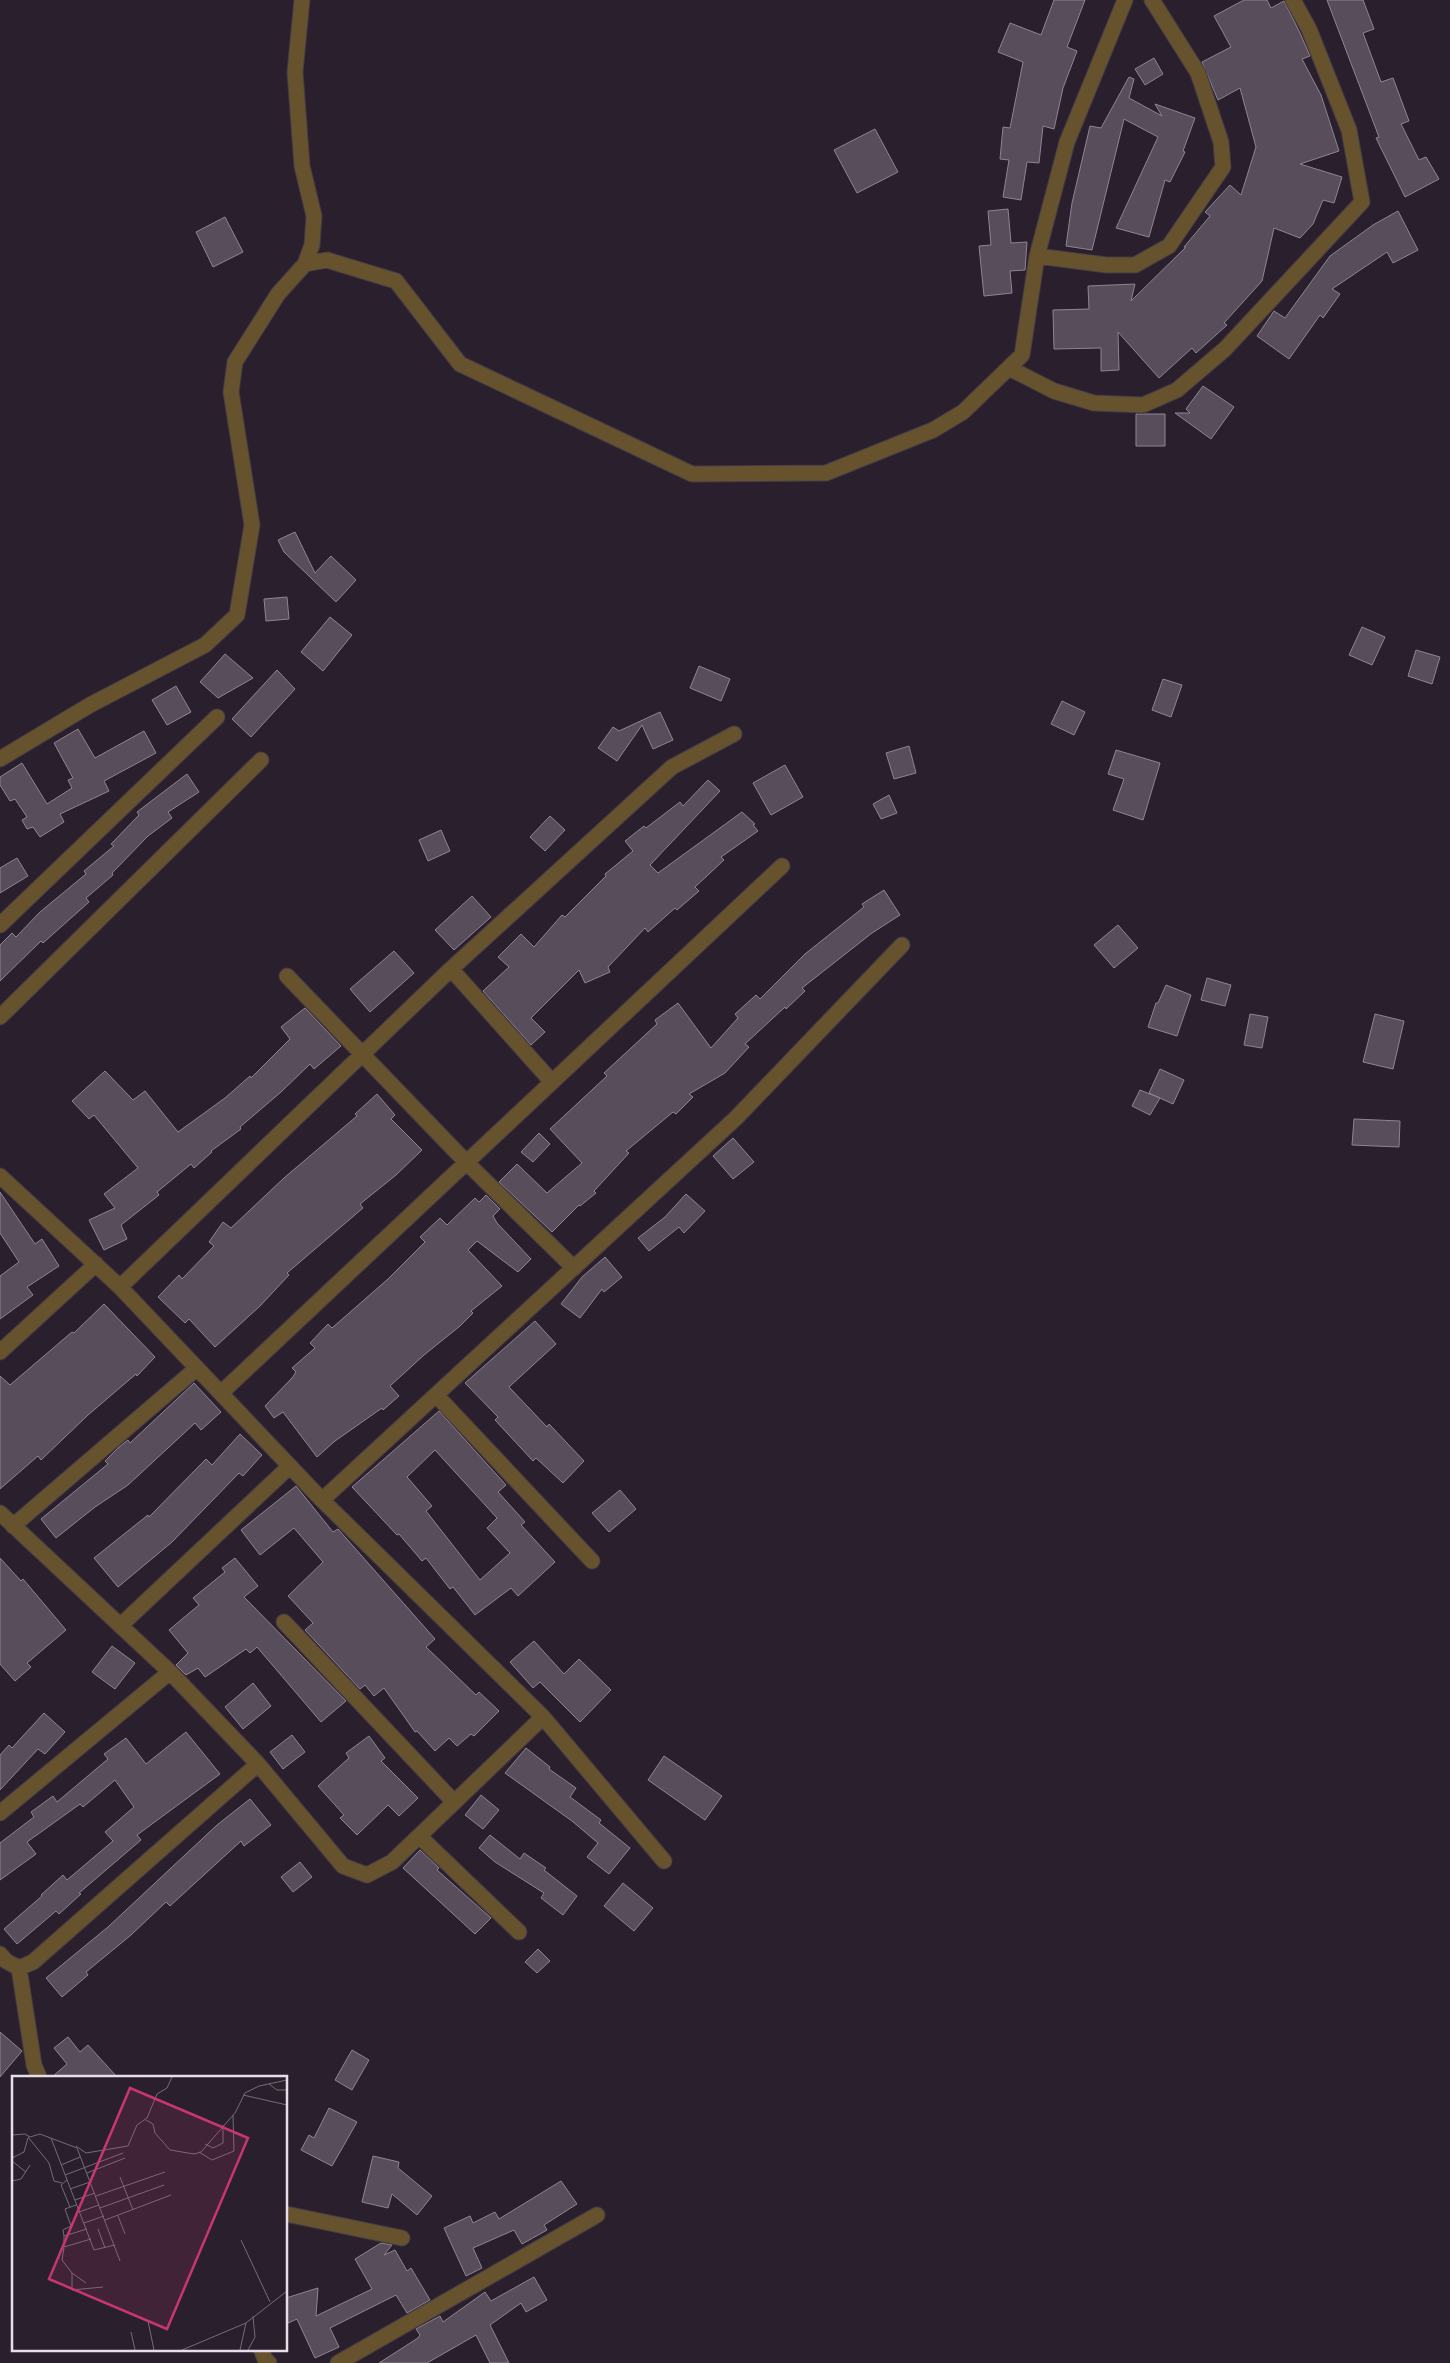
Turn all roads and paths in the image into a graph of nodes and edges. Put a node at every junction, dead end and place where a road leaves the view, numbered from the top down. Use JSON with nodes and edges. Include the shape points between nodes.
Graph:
{"nodes":[{"id":1,"x":302,"y":0,"type":"edge"},
{"id":2,"x":1125,"y":0,"type":"edge"},
{"id":3,"x":1152,"y":0,"type":"edge"},
{"id":4,"x":1293,"y":0,"type":"edge"},
{"id":5,"x":1037,"y":256,"type":"junction"},
{"id":6,"x":305,"y":264,"type":"junction"},
{"id":7,"x":1009,"y":368,"type":"junction"},
{"id":8,"x":217,"y":717,"type":"dead end"},
{"id":9,"x":734,"y":734,"type":"dead end"},
{"id":10,"x":0,"y":759,"type":"edge"},
{"id":11,"x":261,"y":760,"type":"dead end"},
{"id":12,"x":782,"y":866,"type":"dead end"},
{"id":13,"x":0,"y":925,"type":"edge"},
{"id":14,"x":902,"y":945,"type":"dead end"},
{"id":15,"x":451,"y":969,"type":"junction"},
{"id":16,"x":286,"y":976,"type":"dead end"},
{"id":17,"x":0,"y":1017,"type":"edge"},
{"id":18,"x":362,"y":1055,"type":"junction"},
{"id":19,"x":552,"y":1082,"type":"junction"},
{"id":20,"x":466,"y":1162,"type":"junction"},
{"id":21,"x":0,"y":1176,"type":"edge"},
{"id":22,"x":96,"y":1264,"type":"junction"},
{"id":23,"x":574,"y":1268,"type":"junction"},
{"id":24,"x":120,"y":1287,"type":"junction"},
{"id":25,"x":0,"y":1352,"type":"edge"},
{"id":26,"x":197,"y":1368,"type":"junction"},
{"id":27,"x":220,"y":1393,"type":"junction"},
{"id":28,"x":436,"y":1395,"type":"junction"},
{"id":29,"x":290,"y":1466,"type":"junction"},
{"id":30,"x":322,"y":1500,"type":"junction"},
{"id":31,"x":0,"y":1513,"type":"edge"},
{"id":32,"x":13,"y":1526,"type":"junction"},
{"id":33,"x":592,"y":1561,"type":"dead end"},
{"id":34,"x":284,"y":1622,"type":"dead end"},
{"id":35,"x":121,"y":1625,"type":"junction"},
{"id":36,"x":170,"y":1672,"type":"junction"},
{"id":37,"x":543,"y":1717,"type":"junction"},
{"id":38,"x":258,"y":1764,"type":"junction"},
{"id":39,"x":454,"y":1802,"type":"junction"},
{"id":40,"x":0,"y":1813,"type":"edge"},
{"id":41,"x":419,"y":1836,"type":"junction"},
{"id":42,"x":664,"y":1860,"type":"dead end"},
{"id":43,"x":519,"y":1932,"type":"dead end"},
{"id":44,"x":0,"y":1954,"type":"edge"},
{"id":45,"x":19,"y":1968,"type":"junction"},
{"id":46,"x":39,"y":2076,"type":"edge"},
{"id":47,"x":288,"y":2214,"type":"edge"},
{"id":48,"x":597,"y":2215,"type":"dead end"},
{"id":49,"x":402,"y":2238,"type":"dead end"},
{"id":50,"x":261,"y":2350,"type":"edge"},
{"id":51,"x":268,"y":2363,"type":"edge"},
{"id":52,"x":338,"y":2363,"type":"edge"}],
"edges":[{"from":1,"to":6,"type":"street","via":[[295,72],[302,166],[314,216],[312,245]]},
{"from":2,"to":5,"type":"street","via":[[1067,142]]},
{"from":3,"to":5,"type":"street","via":[[1198,73],[1221,142],[1222,168],[1169,246],[1135,265],[1107,266]]},
{"from":4,"to":7,"type":"street","via":[[1309,29],[1349,130],[1362,202],[1225,349],[1177,390],[1143,405],[1094,403],[1054,391]]},
{"from":5,"to":7,"type":"street","via":[[1022,356]]},
{"from":6,"to":7,"type":"street","via":[[327,260],[396,281],[460,364],[692,474],[826,473],[933,430],[963,412]]},
{"from":6,"to":10,"type":"street","via":[[278,294],[235,362],[231,392],[252,526],[237,615],[205,645],[90,705]]},
{"from":8,"to":13,"type":"street"},
{"from":9,"to":15,"type":"street","via":[[672,767]]},
{"from":11,"to":17,"type":"street"},
{"from":12,"to":19,"type":"street"},
{"from":14,"to":23,"type":"street","via":[[736,1118]]},
{"from":15,"to":18,"type":"street"},
{"from":15,"to":19,"type":"street"},
{"from":16,"to":18,"type":"street"},
{"from":18,"to":20,"type":"street"},
{"from":18,"to":24,"type":"street"},
{"from":19,"to":20,"type":"street"},
{"from":20,"to":23,"type":"street"},
{"from":20,"to":27,"type":"street"},
{"from":21,"to":22,"type":"street"},
{"from":22,"to":24,"type":"street"},
{"from":22,"to":25,"type":"street"},
{"from":23,"to":28,"type":"street"},
{"from":24,"to":26,"type":"street"},
{"from":26,"to":27,"type":"street"},
{"from":26,"to":32,"type":"street"},
{"from":27,"to":29,"type":"street"},
{"from":28,"to":30,"type":"street"},
{"from":28,"to":33,"type":"street"},
{"from":29,"to":30,"type":"street"},
{"from":29,"to":35,"type":"street"},
{"from":30,"to":37,"type":"street"},
{"from":31,"to":32,"type":"street"},
{"from":32,"to":35,"type":"street"},
{"from":34,"to":39,"type":"street"},
{"from":35,"to":36,"type":"street"},
{"from":36,"to":38,"type":"street"},
{"from":36,"to":40,"type":"street"},
{"from":37,"to":39,"type":"street"},
{"from":37,"to":42,"type":"street"},
{"from":38,"to":41,"type":"street","via":[[344,1866],[367,1875],[392,1862]]},
{"from":38,"to":45,"type":"street","via":[[32,1962]]},
{"from":39,"to":41,"type":"street"},
{"from":41,"to":43,"type":"street"},
{"from":44,"to":45,"type":"street"},
{"from":45,"to":46,"type":"street","via":[[34,2065]]},
{"from":47,"to":49,"type":"street"},
{"from":48,"to":52,"type":"street"},
{"from":50,"to":51,"type":"street"}]}
